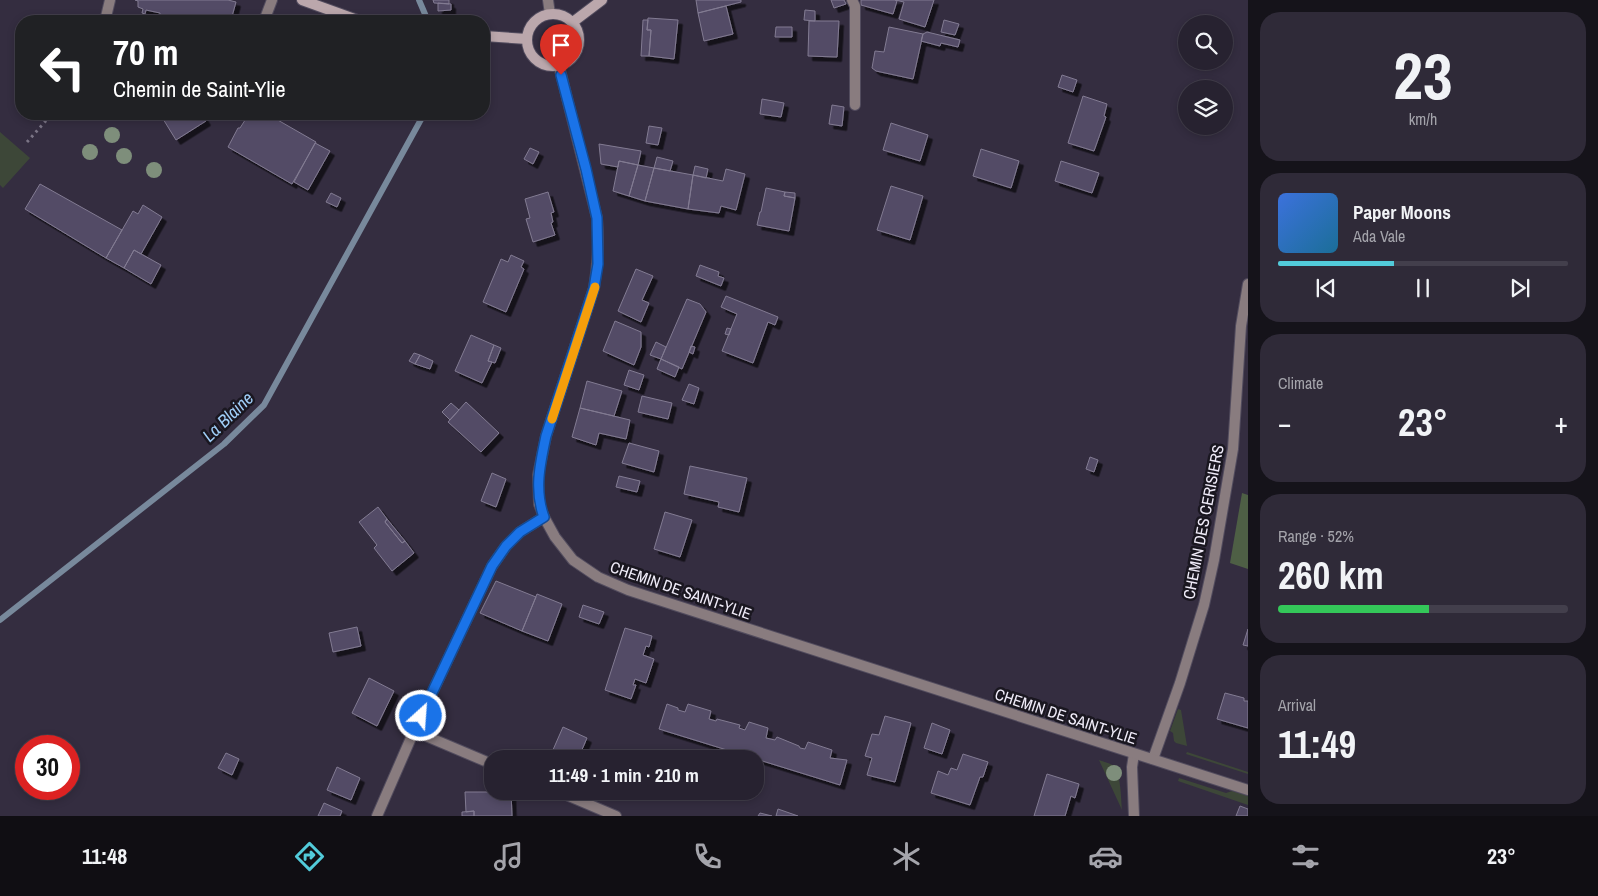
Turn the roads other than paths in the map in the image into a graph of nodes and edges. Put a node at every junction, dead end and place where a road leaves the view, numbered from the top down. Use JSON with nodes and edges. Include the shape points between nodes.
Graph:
{"nodes":[{"id":1,"x":110,"y":0,"type":"edge"},
{"id":2,"x":272,"y":0,"type":"edge"},
{"id":3,"x":302,"y":0,"type":"edge"},
{"id":4,"x":548,"y":0,"type":"edge"},
{"id":5,"x":602,"y":0,"type":"edge"},
{"id":6,"x":852,"y":0,"type":"edge"},
{"id":7,"x":550,"y":14,"type":"junction"},
{"id":8,"x":106,"y":15,"type":"edge"},
{"id":9,"x":266,"y":15,"type":"edge"},
{"id":10,"x":343,"y":15,"type":"edge"},
{"id":11,"x":573,"y":22,"type":"junction"},
{"id":12,"x":490,"y":37,"type":"edge"},
{"id":13,"x":526,"y":40,"type":"junction"},
{"id":14,"x":560,"y":66,"type":"junction"},
{"id":15,"x":855,"y":105,"type":"dead end"},
{"id":16,"x":1248,"y":284,"type":"edge"},
{"id":17,"x":544,"y":517,"type":"junction"},
{"id":18,"x":414,"y":731,"type":"junction"},
{"id":19,"x":1134,"y":754,"type":"junction"},
{"id":20,"x":1153,"y":760,"type":"junction"},
{"id":21,"x":484,"y":761,"type":"edge"},
{"id":22,"x":1248,"y":790,"type":"edge"},
{"id":23,"x":578,"y":800,"type":"edge"},
{"id":24,"x":376,"y":816,"type":"edge"},
{"id":25,"x":616,"y":816,"type":"edge"},
{"id":26,"x":1134,"y":816,"type":"edge"}],
"edges":[{"from":1,"to":8,"type":"street"},
{"from":2,"to":9,"type":"street"},
{"from":3,"to":10,"type":"main road"},
{"from":4,"to":7,"type":"street"},
{"from":5,"to":11,"type":"main road"},
{"from":6,"to":15,"type":"street","via":[[855,6]]},
{"from":7,"to":11,"type":"main road","via":[[563,15]]},
{"from":7,"to":13,"type":"main road","via":[[531,25]]},
{"from":11,"to":14,"type":"main road","via":[[579,34],[579,48],[572,59]]},
{"from":12,"to":13,"type":"main road"},
{"from":13,"to":14,"type":"main road","via":[[534,58],[546,65]]},
{"from":14,"to":17,"type":"street","name":"CHEMIN DE SAINT-YLIE","via":[[597,218],[598,257],[594,288],[540,461],[539,504]]},
{"from":16,"to":20,"type":"street","name":"CHEMIN DES CERISIERS","via":[[1241,326],[1233,449],[1214,560],[1180,683]]},
{"from":17,"to":18,"type":"street","via":[[520,532],[492,566]]},
{"from":17,"to":19,"type":"street","name":"CHEMIN DE SAINT-YLIE","via":[[554,537],[573,560],[598,577],[628,590]]},
{"from":18,"to":21,"type":"street"},
{"from":18,"to":24,"type":"street"},
{"from":19,"to":20,"type":"street","name":"CHEMIN DE SAINT-YLIE"},
{"from":19,"to":26,"type":"street"},
{"from":20,"to":22,"type":"street","name":"CHEMIN DE SAINT-YLIE"},
{"from":23,"to":25,"type":"street"}]}
